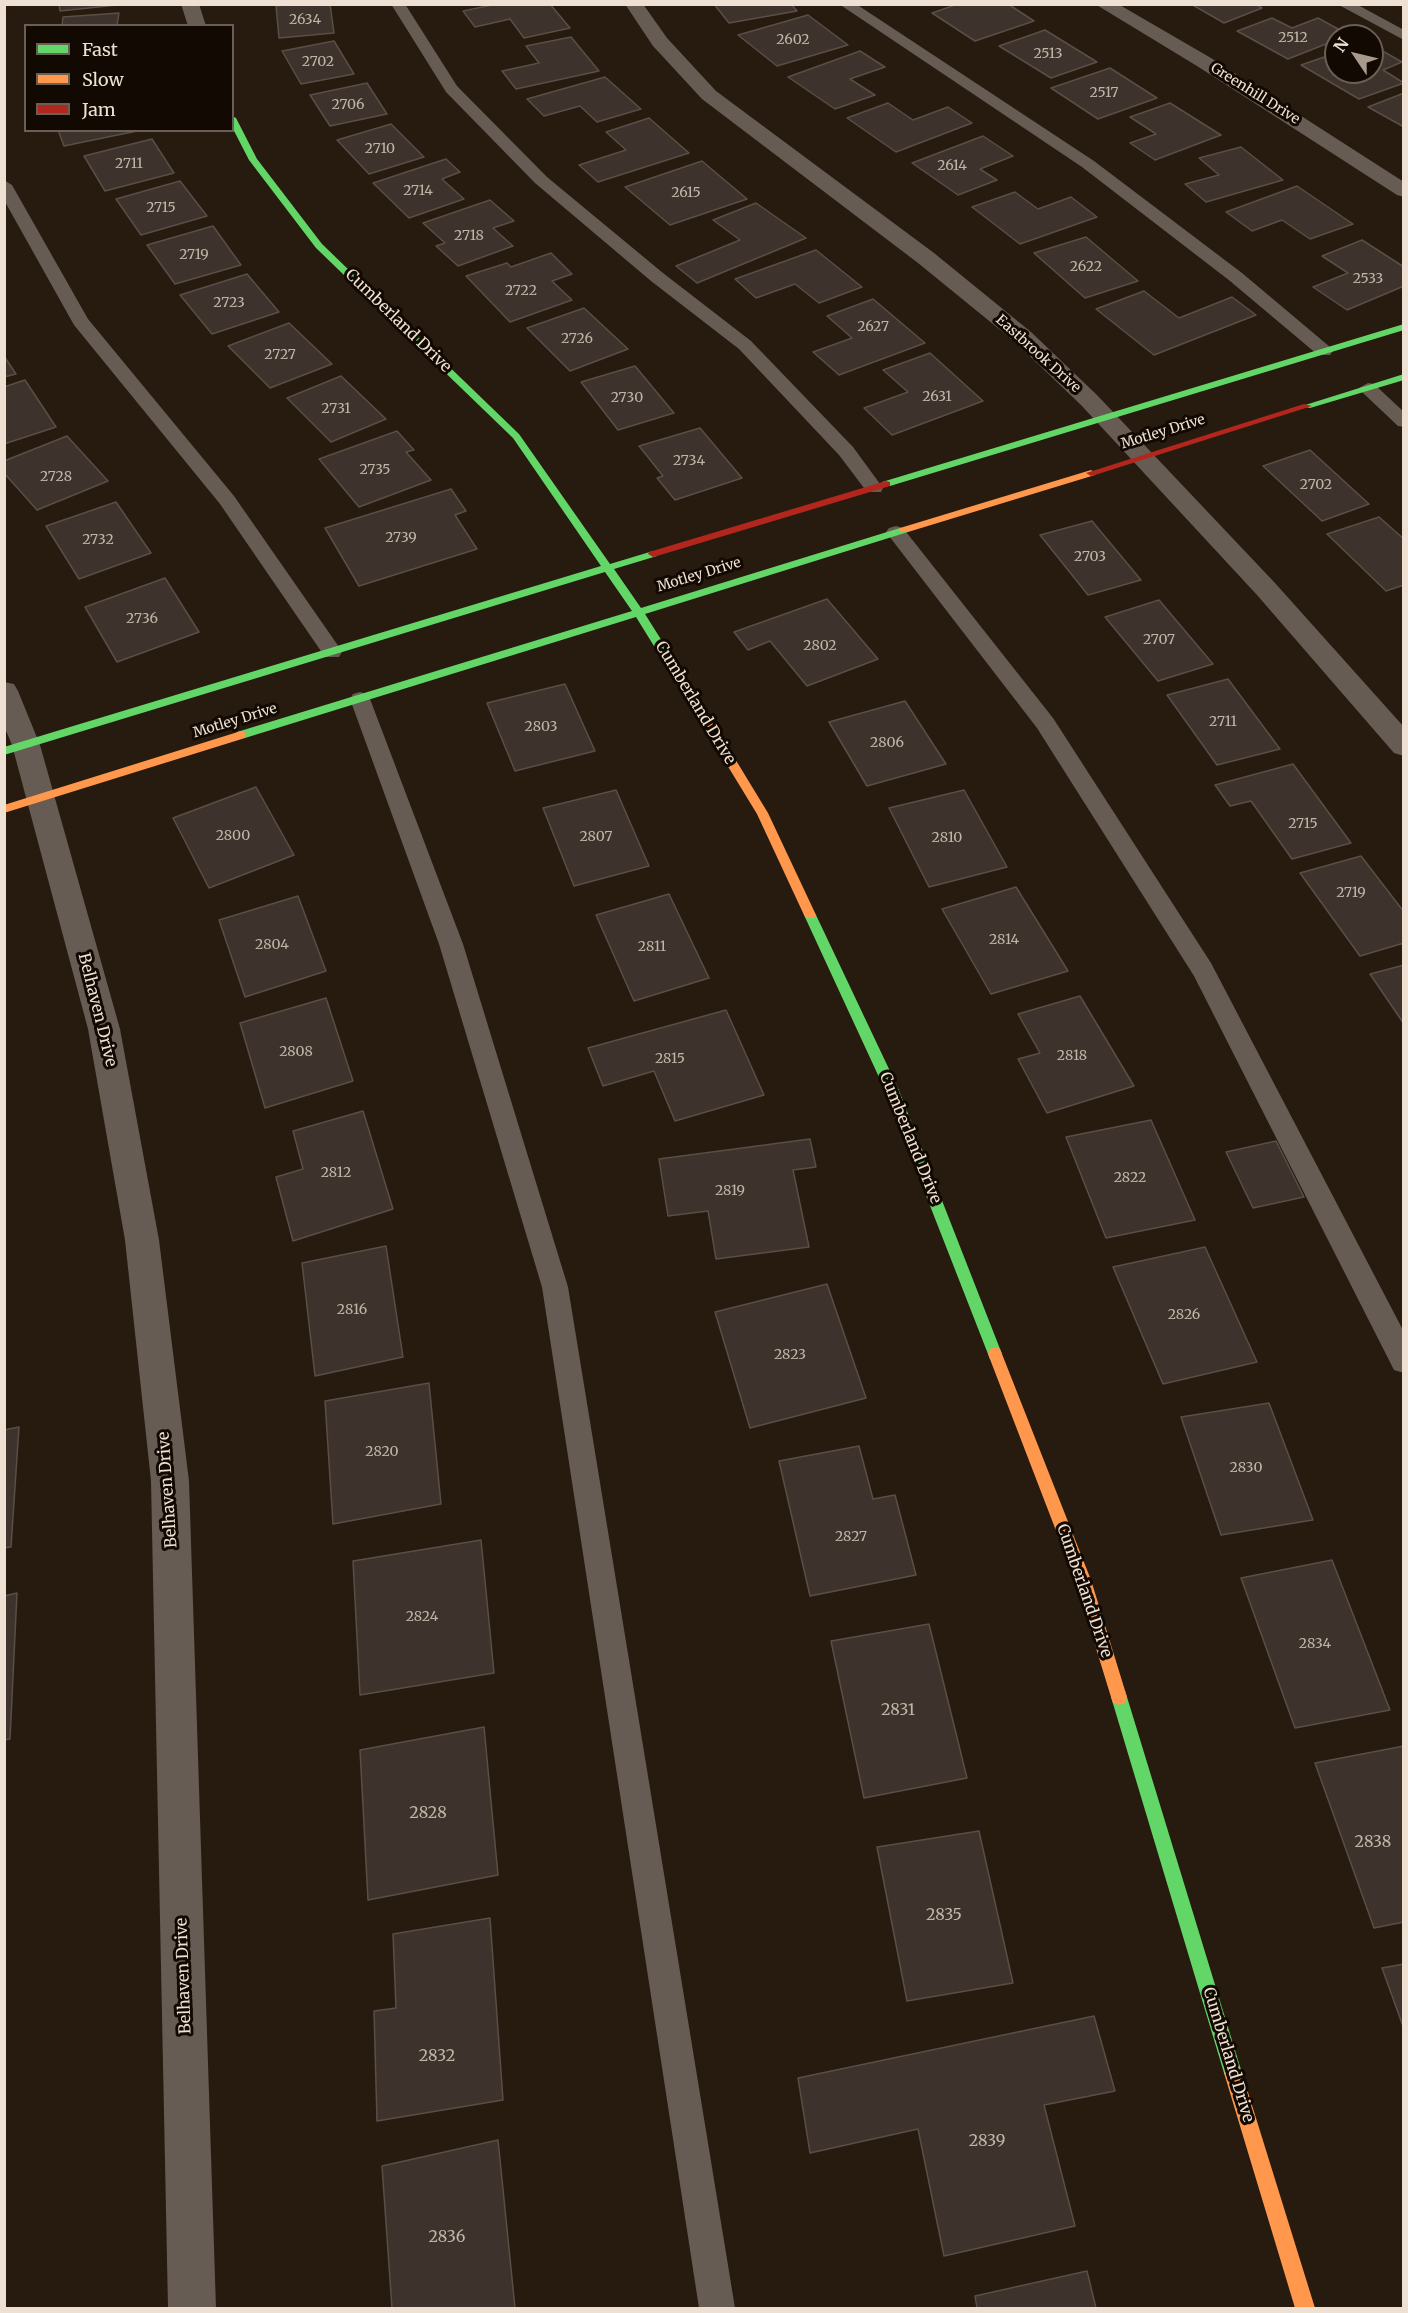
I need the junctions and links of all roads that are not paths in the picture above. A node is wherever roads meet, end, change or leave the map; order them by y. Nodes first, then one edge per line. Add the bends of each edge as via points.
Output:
1 (190, 4) edge
2 (398, 4) edge
3 (634, 4) edge
4 (846, 4) edge
5 (1104, 4) edge
6 (1344, 4) edge
7 (196, 24) edge
8 (1404, 36) edge
9 (234, 122) edge
10 (4, 185) edge
11 (1404, 191) edge
12 (1404, 327) edge
13 (1323, 351) junction
14 (1404, 376) edge
15 (1368, 388) junction
16 (1105, 418) junction
17 (1404, 422) edge
18 (1140, 456) junction
19 (874, 488) junction
20 (896, 532) junction
21 (609, 568) junction
22 (638, 611) junction
23 (332, 652) junction
24 (4, 691) edge
25 (360, 699) junction
26 (1404, 746) edge
27 (15, 748) edge
28 (40, 798) junction
29 (4, 809) edge
30 (1404, 1361) edge
31 (192, 2308) edge
32 (717, 2308) edge
33 (1305, 2308) edge

1 - 7 street
2 - 19 lane via 451,89 541,180 745,345 846,451
3 - 16 street, Eastbrook Drive via 660,42 709,95 926,258 1023,337
4 - 13 lane via 1088,164 1236,277
5 - 11 street, Greenhill Drive via 1204,62
6 - 8 lane
9 - 21 main road, Cumberland Drive via 253,160 319,246 516,436
10 - 23 lane via 80,321 227,500
12 - 13 main road, Motley Drive
13 - 16 main road, Motley Drive
14 - 15 main road, Motley Drive
15 - 17 lane
15 - 18 main road, Motley Drive
16 - 18 street, Eastbrook Drive
16 - 19 main road, Motley Drive
18 - 20 main road, Motley Drive
18 - 26 street, Eastbrook Drive via 1266,589
19 - 21 main road, Motley Drive
20 - 22 main road, Motley Drive
20 - 30 lane via 1045,723 1203,970
21 - 22 main road, Cumberland Drive
21 - 23 main road, Motley Drive
22 - 25 main road, Motley Drive
22 - 33 main road, Cumberland Drive via 762,813 895,1099 1083,1580
23 - 27 main road, Motley Drive
24 - 27 street, Belhaven Drive
25 - 28 main road, Motley Drive
25 - 32 lane via 451,944 555,1287
27 - 28 street, Belhaven Drive
28 - 29 main road, Motley Drive
28 - 31 street, Belhaven Drive via 104,1029 142,1240 170,1481

